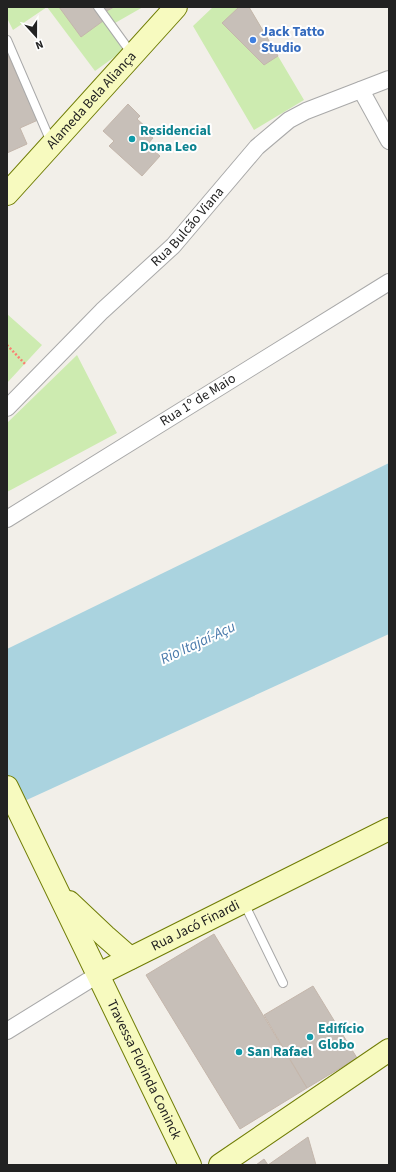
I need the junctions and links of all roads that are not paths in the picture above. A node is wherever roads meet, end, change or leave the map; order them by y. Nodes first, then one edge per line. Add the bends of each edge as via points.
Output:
1 (98, 7) edge
2 (176, 7) edge
3 (7, 40) edge
4 (132, 55) junction
5 (389, 79) edge
6 (361, 90) junction
7 (389, 141) edge
8 (52, 143) junction
9 (8, 187) edge
10 (389, 282) edge
11 (7, 408) edge
12 (7, 519) edge
13 (7, 787) edge
14 (389, 829) edge
15 (58, 891) junction
16 (243, 902) junction
17 (130, 958) junction
18 (99, 974) junction
19 (283, 983) dead end
20 (7, 1031) edge
21 (389, 1050) edge
22 (226, 1163) edge
23 (190, 1165) edge

1 - 4 lane
2 - 4 street, Alameda Bela Aliança
3 - 8 lane
4 - 8 street, Alameda Bela Aliança
5 - 6 street, Rua Bulcão Viana
6 - 7 street
6 - 11 street, Rua Bulcão Viana via 295,117 257,147 173,246 102,311
8 - 9 street, Alameda Bela Aliança
10 - 12 street, Rua 1º de Maio
13 - 15 street, Travessa Florinda Coninck
14 - 16 street, Rua Jacó Finardi
15 - 17 street
15 - 18 street, Travessa Florinda Coninck
16 - 17 street, Rua Jacó Finardi
16 - 19 lane
17 - 18 street, Rua Jacó Finardi
18 - 20 street, Rua Jacó Finardi
18 - 23 street, Travessa Florinda Coninck
21 - 22 street

